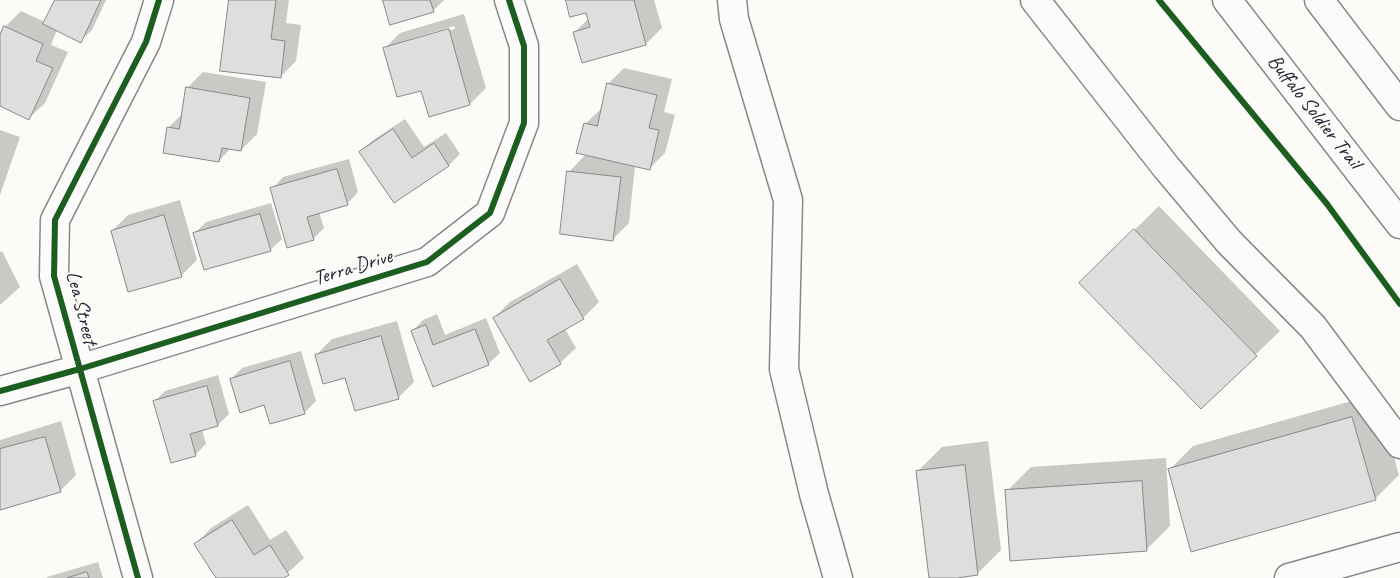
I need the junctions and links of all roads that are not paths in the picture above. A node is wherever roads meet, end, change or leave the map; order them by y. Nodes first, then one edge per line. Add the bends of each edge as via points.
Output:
1 (159, 0) edge
2 (509, 0) edge
3 (732, 0) edge
4 (1034, 0) edge
5 (1227, 0) edge
6 (1318, 0) edge
7 (1400, 106) edge
8 (1400, 224) edge
9 (80, 369) junction
10 (0, 391) edge
11 (1400, 444) edge
12 (1400, 547) edge
13 (138, 578) edge
14 (838, 578) edge
15 (1288, 578) edge

1 - 9 street, Lea Street via 146,42 55,220 54,276
2 - 9 street, Terra Drive via 524,46 524,123 490,213 427,262
3 - 14 street via 734,19 788,200 784,369
4 - 11 street via 1229,242 1313,327
5 - 8 street, Buffalo Soldier Trail
6 - 7 street
9 - 10 street, Terra Drive
9 - 13 street, Lea Street
12 - 15 street

